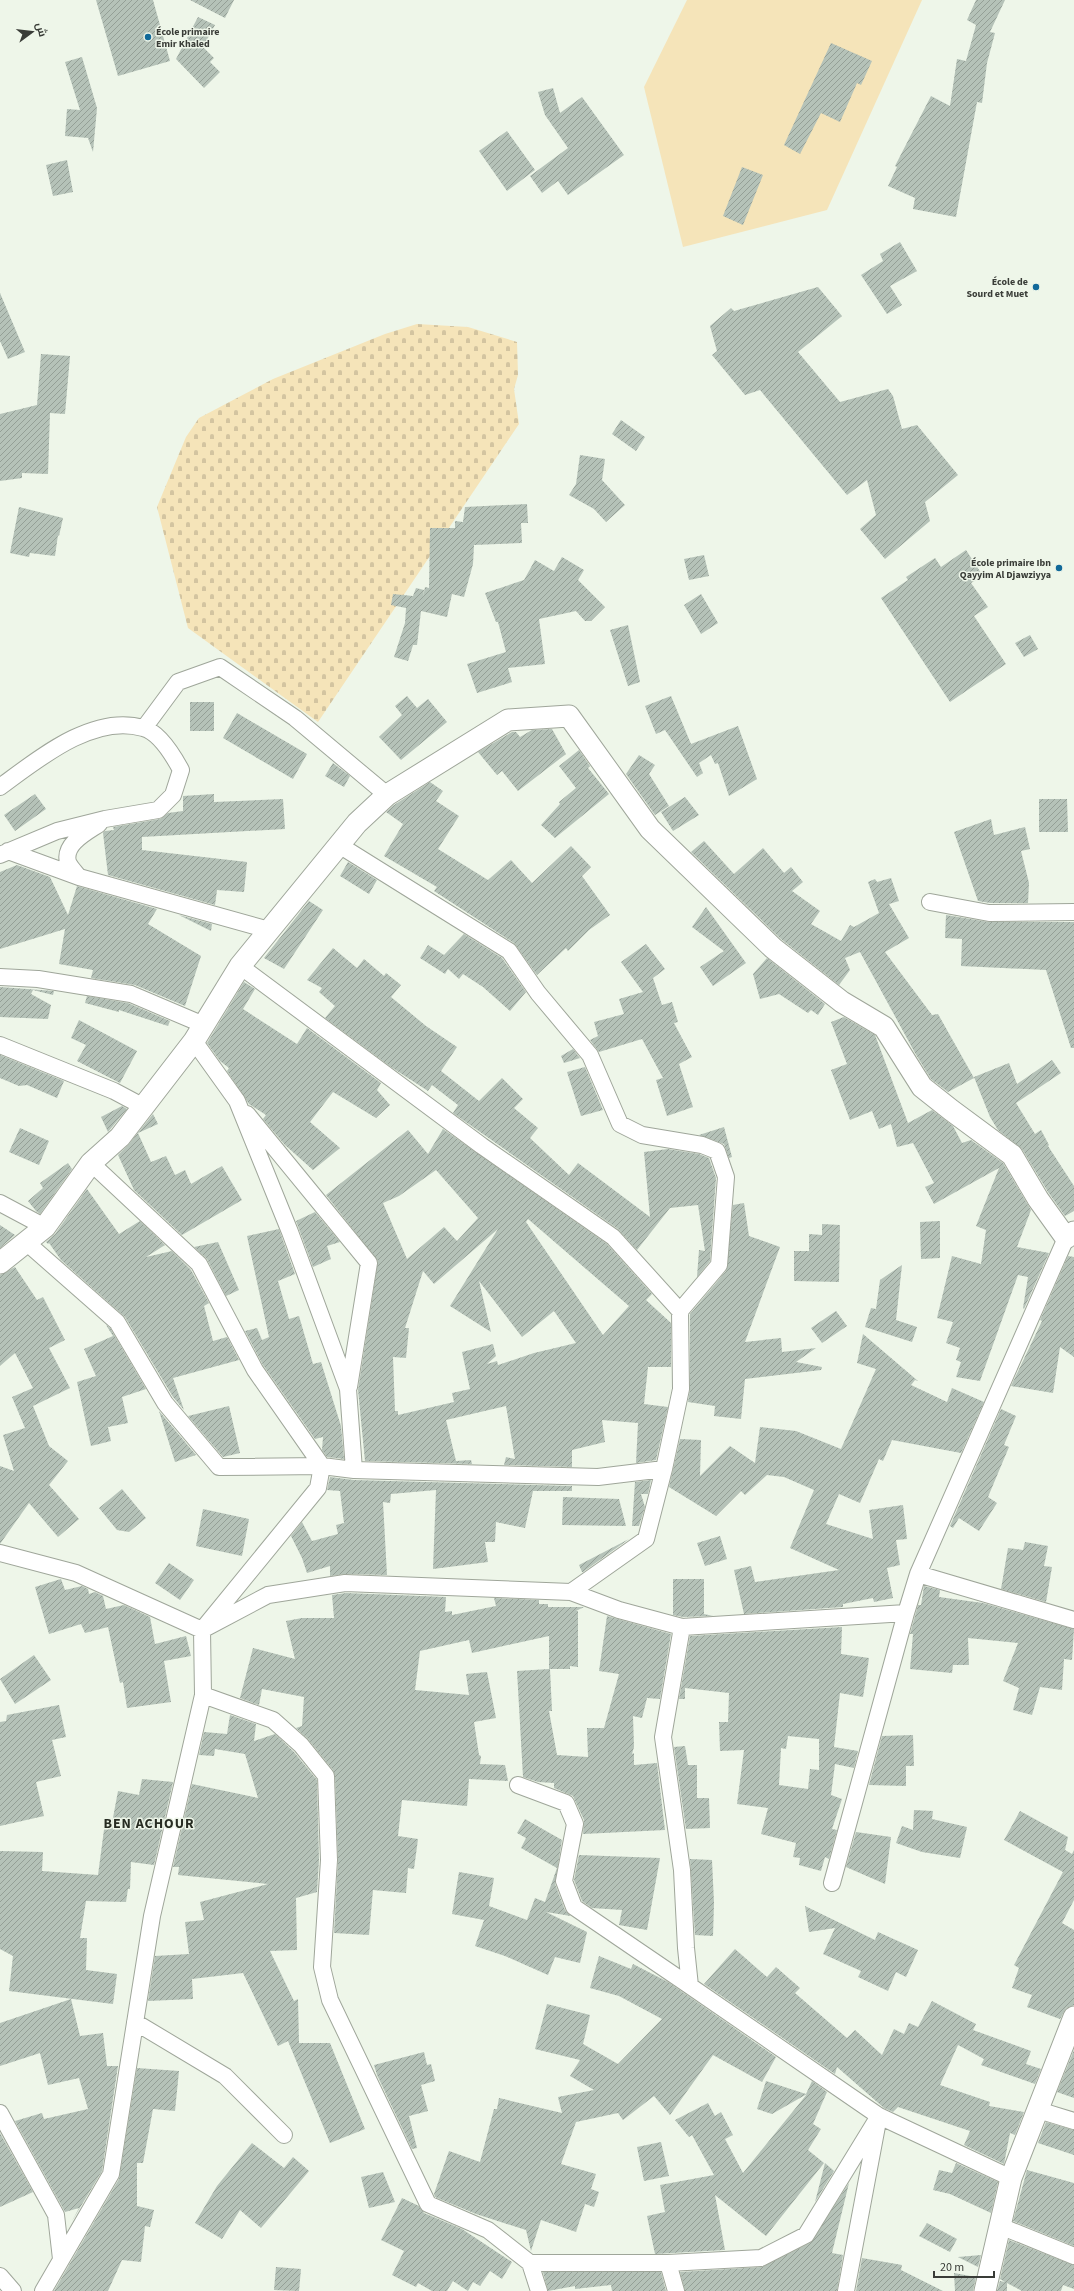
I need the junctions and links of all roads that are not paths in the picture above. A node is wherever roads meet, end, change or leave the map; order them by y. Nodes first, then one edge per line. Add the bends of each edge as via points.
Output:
1 (144, 728) junction
2 (0, 787) edge
3 (387, 795) junction
4 (105, 819) junction
5 (339, 845) junction
6 (4, 853) edge
7 (79, 877) junction
8 (930, 902) dead end
9 (1074, 912) edge
10 (269, 930) junction
11 (240, 966) junction
12 (0, 977) edge
13 (199, 1033) junction
14 (0, 1045) edge
15 (237, 1101) junction
16 (144, 1107) junction
17 (92, 1163) junction
18 (0, 1203) edge
19 (45, 1227) junction
20 (1070, 1235) edge
21 (26, 1242) junction
22 (0, 1263) edge
23 (680, 1311) junction
24 (348, 1389) junction
25 (322, 1466) junction
26 (664, 1469) junction
27 (354, 1470) junction
28 (0, 1553) edge
29 (918, 1574) junction
30 (571, 1592) junction
31 (906, 1613) junction
32 (1074, 1620) edge
33 (682, 1628) junction
34 (202, 1630) junction
35 (203, 1695) junction
36 (518, 1786) dead end
37 (832, 1883) dead end
38 (690, 1986) junction
39 (1074, 2017) edge
40 (135, 2022) junction
41 (1038, 2110) junction
42 (0, 2113) edge
43 (879, 2116) junction
44 (1074, 2121) edge
45 (284, 2135) dead end
46 (1011, 2178) junction
47 (1000, 2226) junction
48 (1074, 2256) edge
49 (61, 2259) junction
50 (530, 2263) junction
51 (668, 2263) junction
52 (0, 2276) edge
53 (13, 2291) edge
54 (43, 2291) edge
55 (539, 2291) edge
56 (676, 2291) edge
57 (846, 2291) edge
58 (985, 2291) edge

1 - 2 street via 117,726 94,730 53,748
1 - 3 street via 178,682 220,667 295,718
1 - 4 street via 169,748 182,770 173,795 158,810
3 - 5 street via 357,823
3 - 20 street via 508,720 569,716 650,829 773,948 842,1002 884,1027 922,1087 1012,1155 1038,1199
4 - 6 street via 57,831
4 - 7 street via 74,842 67,854 68,863
5 - 10 street
5 - 23 street via 509,951 538,993 590,1055 620,1124 642,1134 702,1145 717,1151 726,1177 718,1265
6 - 7 street
7 - 10 street
8 - 9 street via 990,913
10 - 11 street
11 - 13 street
11 - 23 street via 482,1146 613,1236
12 - 13 street via 38,979 130,994
13 - 15 street
13 - 16 street
14 - 16 street
15 - 24 street via 290,1232
15 - 24 street via 369,1263
16 - 17 street via 120,1137
17 - 19 street
17 - 25 street via 198,1264 255,1370
18 - 19 street
19 - 21 street
20 - 29 street
21 - 22 street
21 - 25 street via 117,1322 165,1403 219,1467
23 - 26 street via 681,1389
24 - 27 street
25 - 27 street
25 - 34 street via 318,1488
26 - 27 street via 598,1476
26 - 30 street via 646,1539
28 - 34 street via 76,1573
29 - 31 street
29 - 32 street
30 - 33 street via 619,1610
30 - 34 street via 345,1583 268,1595
31 - 33 street
31 - 37 street
33 - 38 street via 663,1737 682,1870
34 - 35 street
35 - 40 street via 152,1916
35 - 50 street via 273,1720 300,1745 326,1776 329,1860 322,1967 330,2000 428,2204 488,2230
36 - 38 street via 566,1802 575,1824 564,1881 574,1907
38 - 43 street
39 - 41 street
40 - 45 street via 225,2076
40 - 49 street via 111,2174
41 - 44 street
41 - 46 street
42 - 49 street via 56,2215
43 - 46 street
43 - 51 street via 806,2235 761,2258
43 - 57 street
46 - 47 street
47 - 48 street
47 - 58 street
49 - 54 street
50 - 51 street
50 - 55 street
51 - 56 street
52 - 53 street

